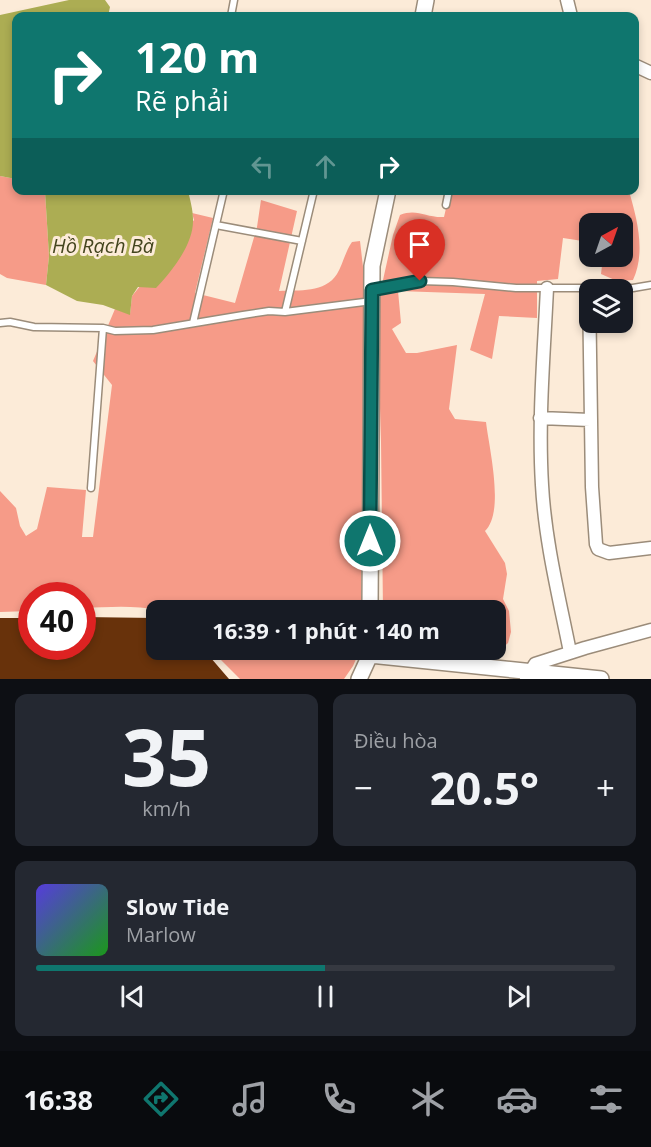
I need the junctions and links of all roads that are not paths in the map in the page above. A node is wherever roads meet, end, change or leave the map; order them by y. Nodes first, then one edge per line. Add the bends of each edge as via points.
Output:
1 (223, 195) edge
2 (313, 195) edge
3 (387, 195) edge
4 (448, 195) edge
5 (446, 205) dead end
6 (216, 225) junction
7 (302, 241) junction
8 (651, 285) edge
9 (547, 288) junction
10 (579, 288) edge
11 (633, 288) edge
12 (372, 295) junction
13 (285, 312) junction
14 (0, 323) edge
15 (193, 323) junction
16 (103, 328) junction
17 (589, 333) edge
18 (540, 418) junction
19 (590, 420) junction
20 (91, 488) dead end
21 (651, 548) edge
22 (370, 600) edge
23 (651, 630) edge
24 (570, 652) junction
25 (366, 660) edge
26 (425, 660) edge
27 (528, 675) edge
28 (358, 679) edge
29 (601, 679) edge

1 - 6 lane
2 - 7 lane
3 - 12 street via 372,266
4 - 5 lane
6 - 7 lane
6 - 15 lane
7 - 13 lane
8 - 11 lane
9 - 10 lane
9 - 12 lane via 420,281
9 - 18 street
12 - 13 lane
12 - 22 street
13 - 15 lane via 268,311
14 - 16 lane
15 - 16 lane via 153,330
16 - 20 lane
17 - 19 street
18 - 19 street
18 - 24 street via 545,519
19 - 21 street via 598,549 609,553
23 - 24 street
24 - 27 street via 535,664
25 - 28 street
26 - 27 street
27 - 29 street

